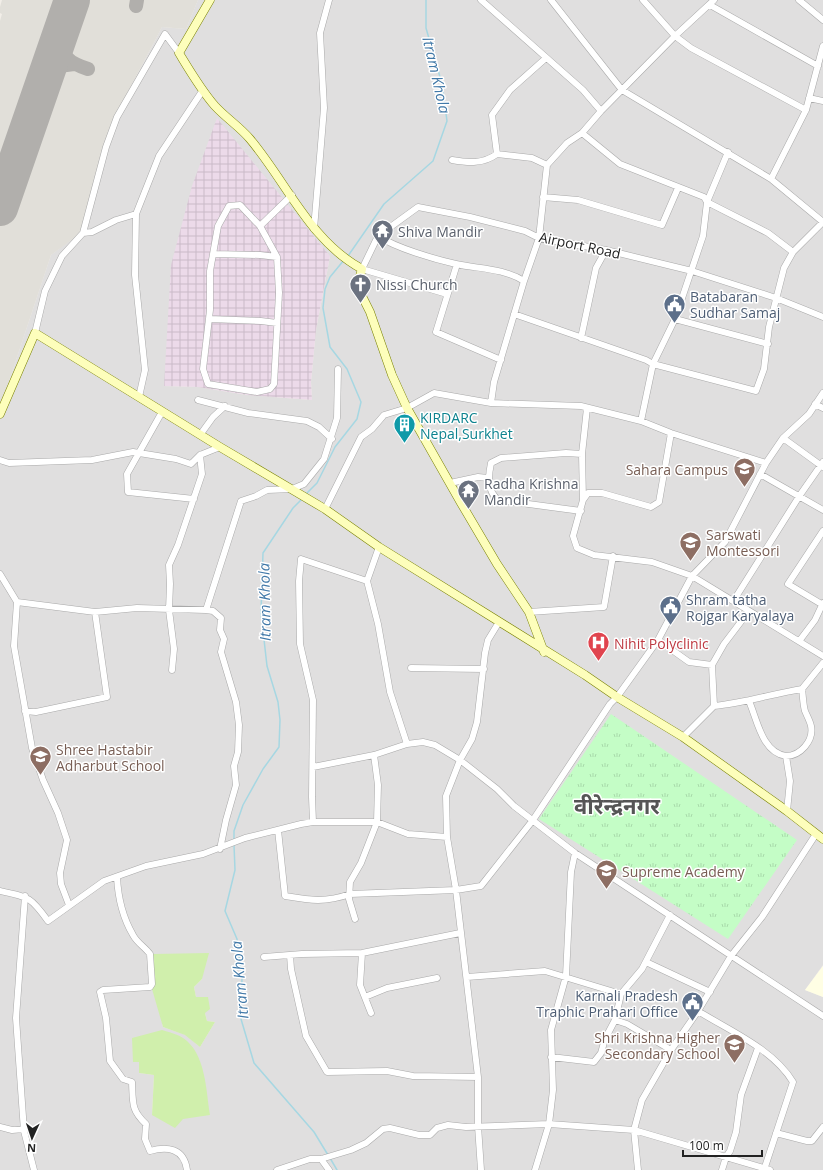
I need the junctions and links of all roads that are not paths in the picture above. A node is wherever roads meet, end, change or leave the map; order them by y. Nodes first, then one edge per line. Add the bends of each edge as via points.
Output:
1 (210, 0) edge
2 (329, 0) edge
3 (481, 0) edge
4 (644, 0) edge
5 (799, 0) edge
6 (553, 1) edge
7 (712, 2) edge
8 (823, 20) edge
9 (674, 36) junction
10 (823, 46) edge
11 (179, 53) junction
12 (546, 58) junction
13 (818, 66) junction
14 (203, 90) junction
15 (622, 90) junction
16 (809, 98) junction
17 (823, 100) edge
18 (806, 110) junction
19 (601, 111) junction
20 (582, 133) junction
21 (728, 152) junction
22 (497, 154) junction
23 (452, 160) dead end
24 (547, 165) junction
25 (771, 179) junction
26 (678, 188) junction
27 (292, 195) junction
28 (543, 197) junction
29 (707, 202) junction
30 (136, 214) junction
31 (823, 222) edge
32 (260, 226) junction
33 (314, 229) junction
34 (83, 233) junction
35 (378, 236) junction
36 (540, 238) junction
37 (606, 250) junction
38 (793, 252) junction
39 (215, 254) junction
40 (277, 257) junction
41 (456, 264) junction
42 (362, 269) junction
43 (692, 271) junction
44 (524, 281) junction
45 (447, 294) junction
46 (776, 298) junction
47 (514, 314) junction
48 (823, 317) edge
49 (209, 319) junction
50 (675, 319) junction
51 (277, 323) junction
52 (35, 333) junction
53 (581, 338) junction
54 (768, 344) junction
55 (501, 360) junction
56 (653, 364) junction
57 (338, 369) dead end
58 (823, 393) edge
59 (139, 397) junction
60 (198, 400) dead end
61 (491, 403) junction
62 (815, 404) junction
63 (225, 406) junction
64 (407, 408) junction
65 (587, 408) junction
66 (823, 408) edge
67 (162, 412) junction
68 (0, 414) edge
69 (641, 421) junction
70 (671, 433) junction
71 (200, 435) junction
72 (783, 438) junction
73 (332, 439) junction
74 (220, 447) junction
75 (139, 453) junction
76 (582, 454) junction
77 (200, 455) junction
78 (0, 460) edge
79 (766, 463) junction
80 (822, 465) edge
81 (760, 474) junction
82 (488, 478) junction
83 (450, 483) junction
84 (294, 490) junction
85 (800, 495) junction
86 (194, 499) junction
87 (583, 500) junction
88 (325, 509) junction
89 (823, 510) edge
90 (581, 511) junction
91 (823, 531) edge
92 (379, 547) junction
93 (613, 556) junction
94 (0, 574) edge
95 (692, 576) junction
96 (367, 581) junction
97 (734, 600) junction
98 (17, 602) junction
99 (823, 604) edge
100 (169, 610) junction
101 (206, 610) junction
102 (749, 611) junction
103 (95, 612) junction
104 (529, 612) junction
105 (499, 622) junction
106 (658, 640) junction
107 (800, 640) junction
108 (544, 652) junction
109 (823, 656) edge
110 (823, 663) edge
111 (712, 665) junction
112 (411, 668) dead end
113 (484, 669) junction
114 (172, 670) dead end
115 (802, 689) junction
116 (617, 698) junction
117 (749, 701) junction
118 (714, 706) junction
119 (25, 711) junction
120 (683, 737) junction
121 (407, 744) junction
122 (374, 755) junction
123 (786, 756) junction
124 (460, 760) junction
125 (313, 767) junction
126 (787, 811) junction
127 (533, 820) junction
128 (313, 822) junction
129 (377, 822) junction
130 (278, 830) junction
131 (819, 836) edge
132 (447, 837) junction
133 (220, 849) junction
134 (575, 853) junction
135 (116, 877) junction
136 (456, 890) junction
137 (0, 891) edge
138 (350, 894) junction
139 (25, 896) junction
140 (69, 905) junction
141 (670, 915) junction
142 (355, 920) dead end
143 (460, 933) junction
144 (362, 953) junction
145 (290, 955) junction
146 (731, 956) junction
147 (264, 957) dead end
148 (646, 962) junction
149 (566, 976) junction
150 (467, 977) junction
151 (437, 978) dead end
152 (710, 992) junction
153 (621, 994) junction
154 (365, 997) junction
155 (698, 1012) junction
156 (371, 1013) dead end
157 (823, 1016) edge
158 (615, 1020) junction
159 (758, 1048) junction
160 (671, 1050) junction
161 (551, 1057) junction
162 (478, 1076) junction
163 (549, 1124) junction
164 (478, 1126) junction
165 (0, 1127) edge
166 (823, 1128) edge
167 (24, 1129) junction
168 (634, 1130) junction
169 (776, 1133) junction
170 (726, 1157) junction
171 (321, 1159) junction
172 (290, 1168) edge
173 (766, 1169) edge
174 (34, 1170) edge
175 (187, 1170) edge
176 (277, 1170) edge
177 (329, 1170) edge
178 (481, 1170) edge
179 (534, 1170) edge
180 (638, 1170) edge
181 (722, 1170) edge

1 - 11 street
2 - 33 street via 320,33 324,108
3 - 12 street
4 - 9 street
5 - 8 street
6 - 15 street
7 - 9 street
7 - 13 street
9 - 15 street
9 - 18 street via 691,48
10 - 13 street
11 - 14 street
11 - 34 street via 165,34 117,117 106,147
12 - 19 street via 583,90
12 - 22 street via 510,90 492,115
13 - 16 street
14 - 27 street via 249,138
14 - 30 street via 159,156
15 - 19 street
15 - 21 street
16 - 17 street
16 - 18 street
18 - 25 street
19 - 20 street
20 - 24 street via 566,143
20 - 26 street via 620,164
21 - 25 street
21 - 29 street
22 - 23 street via 487,161 469,163
22 - 24 street via 532,158
24 - 28 street
25 - 31 street
26 - 28 street via 662,225 578,200
26 - 29 street via 704,197
27 - 32 street
27 - 33 street
28 - 36 street
29 - 38 street via 768,233
29 - 43 street via 703,236
30 - 34 street via 116,220 92,232
30 - 59 street via 135,275 145,370
31 - 38 street
32 - 39 street via 240,205 229,206 218,226
32 - 40 street
33 - 42 street via 335,252
34 - 52 street via 62,256 45,291
35 - 36 street, Airport Road via 418,207 518,229
35 - 41 street via 388,243
35 - 42 street, Airport Road
36 - 37 street, Airport Road
36 - 44 street
37 - 43 street, Airport Road
37 - 53 street via 596,268
38 - 46 street via 784,268
39 - 40 street
39 - 49 street via 210,271
40 - 51 street via 280,293
41 - 44 street via 512,274
41 - 45 street
42 - 45 street
42 - 64 street via 357,286 370,312 392,375
43 - 46 street, Airport Road
43 - 50 street
44 - 47 street
45 - 55 street via 436,332
46 - 48 street, Airport Road
46 - 54 street
47 - 53 street
47 - 55 street
49 - 51 street via 261,320
49 - 51 street via 203,369 208,384 257,392 270,389 274,384
50 - 54 street
50 - 56 street
52 - 59 street
52 - 68 street
53 - 56 street
54 - 56 street via 764,369 756,391
55 - 61 street
56 - 69 street
57 - 73 street via 337,418
58 - 62 street
59 - 67 street
60 - 63 street
61 - 64 street via 434,393
61 - 65 street
62 - 66 street
62 - 72 street via 809,414
63 - 71 street
63 - 73 street via 255,414 307,421 319,427
64 - 83 street
64 - 88 street via 384,415 361,437
65 - 69 street
65 - 76 street
67 - 71 street
67 - 75 street
69 - 70 street
70 - 79 street
70 - 87 street via 659,502 651,507 592,492
71 - 74 street
72 - 79 street
72 - 80 street
73 - 84 street via 324,459 304,484
74 - 77 street
74 - 84 street
75 - 77 street via 191,464
75 - 78 street via 92,460 9,463
75 - 86 street via 128,474 128,492
76 - 82 street via 501,458 491,463
76 - 87 street
77 - 86 street via 202,474
79 - 81 street
80 - 85 street
81 - 85 street
81 - 95 street via 725,542
82 - 83 street via 478,477
82 - 90 street via 492,495 498,500
83 - 104 street via 497,564
84 - 88 street
84 - 101 street via 266,490 241,501
85 - 89 street
85 - 97 street
86 - 100 street via 169,565
87 - 90 street
88 - 92 street
90 - 93 street via 573,536 577,548 594,554
91 - 99 street via 788,584
92 - 96 street
92 - 105 street
93 - 95 street via 652,562
93 - 104 street via 604,607
94 - 98 street
95 - 97 street
95 - 106 street
96 - 121 street via 378,624 390,692
96 - 125 street via 301,559 300,644 313,700
97 - 102 street
98 - 103 street
98 - 119 street via 14,646
99 - 107 street
100 - 101 street
100 - 103 street via 137,608
100 - 114 street via 174,649
101 - 133 street via 213,611 221,618 220,630 224,639 221,652 236,702 239,725 238,752 234,766 236,785
102 - 107 street
102 - 111 street
103 - 119 street via 107,697 36,712
104 - 108 street
105 - 108 street
105 - 113 street via 488,640 484,654
106 - 111 street via 689,662
106 - 116 street
107 - 109 street
108 - 116 street
110 - 115 street
111 - 118 street
112 - 113 street
113 - 124 street via 477,722 472,739
115 - 117 street
115 - 123 street via 811,727 810,738 804,748 794,756
116 - 120 street
116 - 127 street via 610,704
117 - 118 street
117 - 123 street via 768,746
118 - 120 street
119 - 140 street via 32,748 67,840 60,873 61,884
120 - 126 street
121 - 122 street
121 - 124 street via 423,742 435,745
122 - 125 street
122 - 129 street via 378,785
123 - 126 street via 790,781
124 - 127 street
124 - 132 street via 446,796
125 - 128 street
126 - 131 street
127 - 134 street
127 - 136 street via 481,886
128 - 129 street
128 - 130 street
129 - 132 street via 408,834
129 - 138 street via 361,863 350,882
130 - 133 street via 245,838
130 - 138 street via 284,896 313,901 333,900
131 - 146 street
132 - 136 street
133 - 135 street via 146,866
134 - 141 street
134 - 149 street via 571,872
135 - 140 street via 104,881
135 - 175 street via 118,895 133,937 150,954 152,984 150,987 100,992 106,1018 110,1061 123,1079 132,1082 132,1103 136,1115 146,1124 145,1139 150,1152 164,1147 179,1152
136 - 138 street
136 - 143 street
137 - 139 street
138 - 142 street
139 - 140 street via 35,902 48,922
139 - 167 street via 16,1018
141 - 146 street
141 - 148 street
143 - 144 street
143 - 150 street
144 - 145 street
144 - 154 street via 360,985
145 - 147 street
145 - 162 street via 306,1036 327,1072 387,1071 413,1076
146 - 152 street
146 - 157 street
148 - 152 street
148 - 153 street via 633,982
149 - 150 street via 545,971
149 - 153 street
149 - 161 street via 551,1030
150 - 162 street
151 - 154 street via 387,988
152 - 155 street
153 - 158 street
154 - 156 street
155 - 159 street
155 - 160 street
158 - 160 street via 627,1024
158 - 161 street via 601,1053 594,1062
159 - 169 street via 785,1070 793,1082
159 - 170 street via 741,1095 736,1132
160 - 168 street via 642,1100
161 - 163 street via 553,1090
162 - 164 street
163 - 164 street
163 - 168 street
163 - 179 street
164 - 171 street via 448,1125 437,1128 430,1135 383,1129 366,1143
164 - 178 street
165 - 167 street
166 - 169 street via 812,1141
167 - 174 street
168 - 170 street
168 - 180 street
169 - 173 street
170 - 173 street
170 - 181 street
171 - 172 street via 310,1159
171 - 177 street
172 - 176 street

